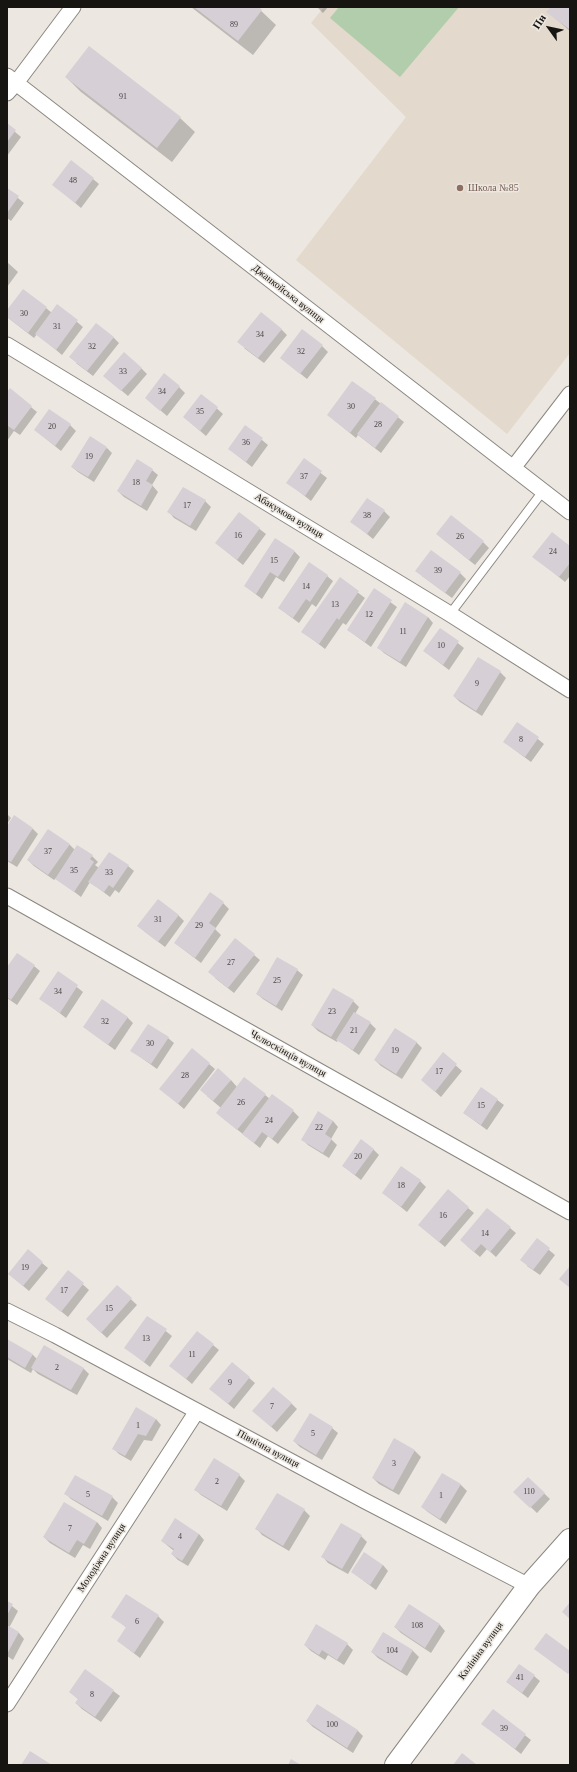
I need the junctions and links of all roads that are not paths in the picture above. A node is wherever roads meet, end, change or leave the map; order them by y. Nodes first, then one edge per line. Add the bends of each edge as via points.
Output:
1 (73, 7) edge
2 (10, 84) edge
3 (7, 345) edge
4 (570, 394) edge
5 (512, 468) junction
6 (543, 491) junction
7 (568, 506) edge
8 (450, 614) junction
9 (570, 690) edge
10 (7, 896) edge
11 (570, 1212) edge
12 (7, 1311) edge
13 (197, 1411) junction
14 (570, 1540) edge
15 (529, 1586) junction
16 (7, 1704) edge
17 (396, 1765) edge

1 - 2 street
2 - 5 street, Джанкойська вулиця
3 - 8 street, Абакумова вулиця
4 - 5 street
5 - 6 street, Джанкойська вулиця
6 - 7 street, Джанкойська вулиця
6 - 8 lane
8 - 9 street, Абакумова вулиця
10 - 11 street, Челюскінців вулиця
12 - 13 street, Північна вулиця
13 - 15 street, Північна вулиця
13 - 16 street, Молодіжна вулиця
14 - 15 street, Калініна вулиця
15 - 17 street, Калініна вулиця

